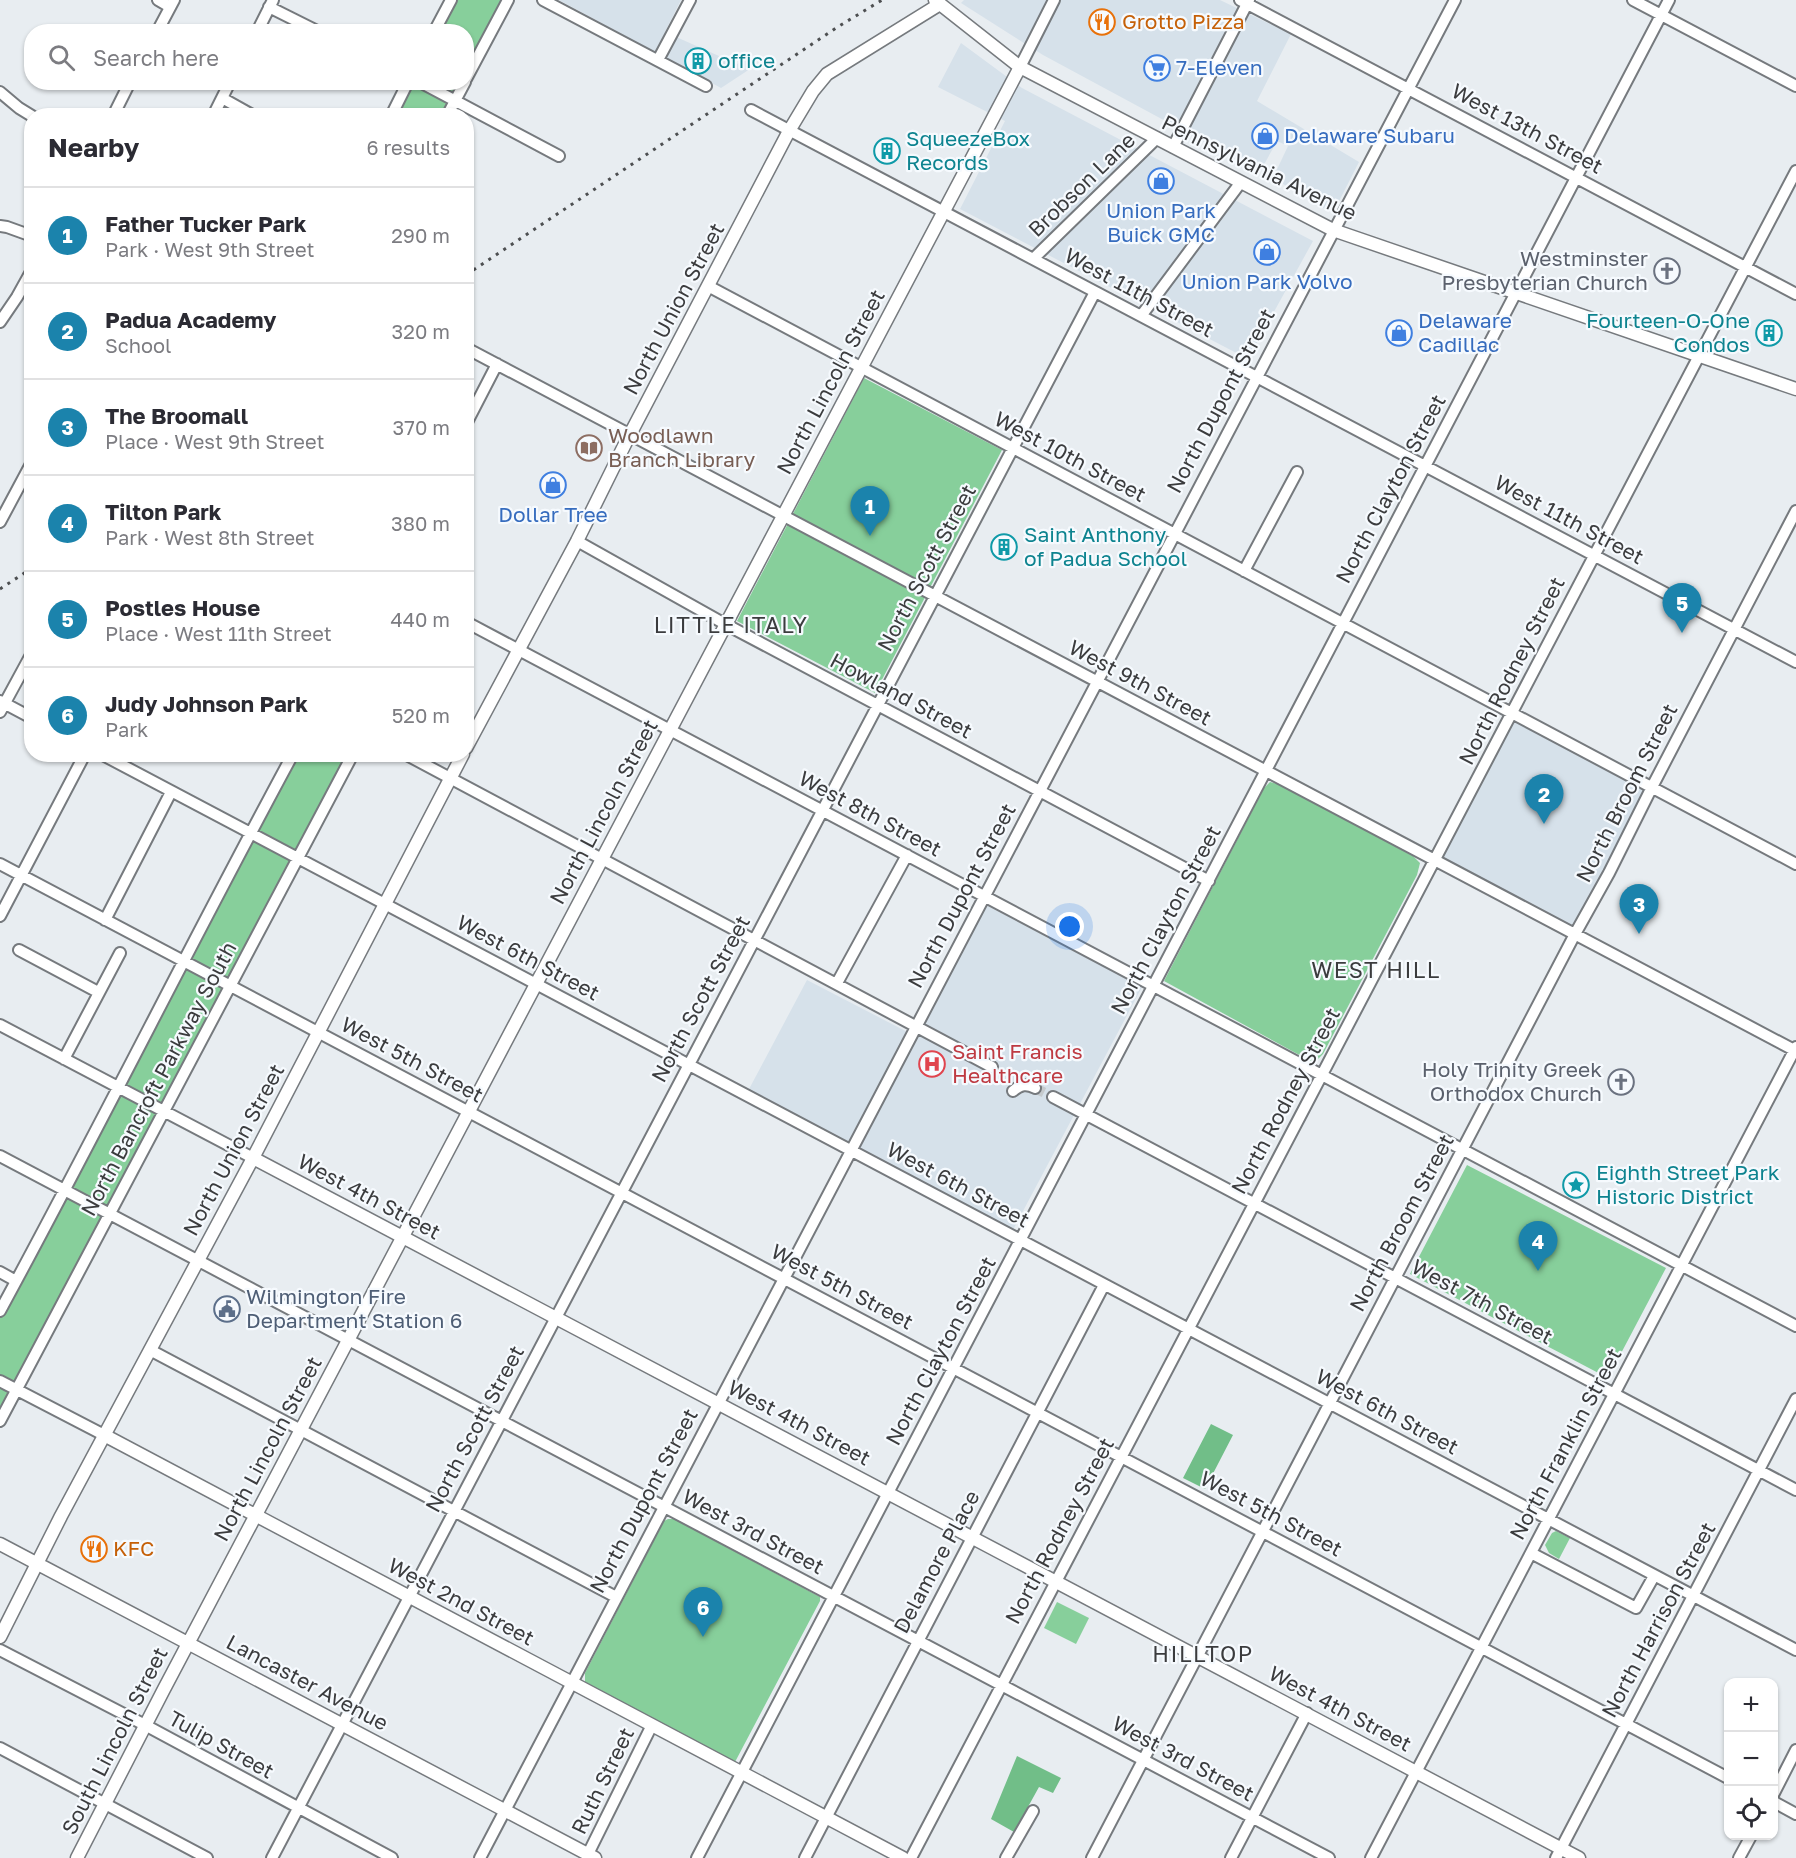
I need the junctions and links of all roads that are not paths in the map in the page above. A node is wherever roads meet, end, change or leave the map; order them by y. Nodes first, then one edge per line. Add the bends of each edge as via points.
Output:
1 (158, 0) edge
2 (451, 0) edge
3 (508, 0) edge
4 (543, 0) edge
5 (690, 0) edge
6 (1054, 0) edge
7 (1455, 0) edge
8 (1633, 0) edge
9 (1669, 0) edge
10 (1246, 1) edge
11 (938, 2) edge
12 (172, 3) edge
13 (271, 3) edge
14 (1662, 15) junction
15 (161, 24) edge
16 (261, 24) edge
17 (306, 24) edge
18 (439, 24) edge
19 (658, 60) junction
20 (474, 66) edge
21 (1020, 67) junction
22 (706, 86) dead end
23 (1796, 86) edge
24 (1408, 88) junction
25 (126, 90) edge
26 (226, 90) edge
27 (404, 90) edge
28 (435, 90) edge
29 (461, 90) edge
30 (0, 92) edge
31 (222, 98) junction
32 (455, 101) junction
33 (117, 108) edge
34 (217, 108) edge
35 (240, 108) edge
36 (395, 108) edge
37 (451, 108) edge
38 (468, 108) edge
39 (24, 110) edge
40 (752, 110) dead end
41 (474, 111) edge
42 (789, 130) junction
43 (1157, 138) junction
44 (1173, 147) junction
45 (559, 156) dead end
46 (1796, 171) edge
47 (1576, 178) junction
48 (1241, 182) junction
49 (943, 212) junction
50 (0, 226) edge
51 (1333, 230) junction
52 (24, 234) edge
53 (1034, 259) junction
54 (1746, 267) junction
55 (24, 284) edge
56 (708, 286) junction
57 (1095, 292) junction
58 (1516, 293) junction
59 (1796, 294) edge
60 (1141, 316) junction
61 (0, 322) edge
62 (474, 352) edge
63 (1699, 356) junction
64 (497, 364) junction
65 (861, 368) junction
66 (1256, 377) junction
67 (1796, 389) edge
68 (474, 409) edge
69 (630, 435) junction
70 (1012, 448) junction
71 (1425, 466) junction
72 (1297, 472) dead end
73 (24, 477) edge
74 (1796, 510) edge
75 (783, 516) junction
76 (0, 522) edge
77 (1174, 534) junction
78 (577, 542) junction
79 (1594, 555) junction
80 (1244, 571) junction
81 (935, 596) junction
82 (725, 624) junction
83 (1343, 624) junction
84 (474, 626) edge
85 (1734, 629) junction
86 (518, 650) junction
87 (1796, 662) edge
88 (24, 666) edge
89 (1096, 681) junction
90 (2, 706) edge
91 (877, 706) junction
92 (1512, 713) junction
93 (24, 715) edge
94 (670, 730) junction
95 (474, 733) edge
96 (82, 762) edge
97 (116, 762) edge
98 (289, 762) edge
99 (349, 762) edge
100 (420, 762) edge
101 (459, 762) edge
102 (1266, 771) junction
103 (451, 779) junction
104 (1652, 787) junction
105 (1039, 791) junction
106 (171, 792) junction
107 (822, 810) junction
108 (250, 833) junction
109 (907, 855) junction
110 (298, 859) junction
111 (602, 859) junction
112 (1434, 860) junction
113 (0, 864) edge
114 (1796, 864) edge
115 (21, 876) junction
116 (1209, 880) junction
117 (984, 896) junction
118 (385, 905) junction
119 (0, 916) edge
120 (105, 920) junction
121 (1575, 934) junction
122 (754, 939) junction
123 (19, 950) dead end
124 (120, 953) dead end
125 (184, 962) junction
126 (837, 983) junction
127 (536, 984) junction
128 (231, 986) junction
129 (1154, 986) junction
130 (98, 992) junction
131 (0, 1025) edge
132 (916, 1025) junction
133 (318, 1033) junction
134 (1795, 1050) edge
135 (64, 1059) junction
136 (688, 1065) junction
137 (992, 1067) dead end
138 (1322, 1075) junction
139 (118, 1087) junction
140 (1035, 1088) tunnel mouth
141 (1013, 1091) dead end
142 (1053, 1097) tunnel mouth
143 (165, 1112) junction
144 (468, 1112) junction
145 (1086, 1115) junction
146 (1462, 1149) junction
147 (850, 1151) junction
148 (0, 1156) edge
149 (253, 1158) junction
150 (66, 1191) junction
151 (621, 1193) junction
152 (1254, 1204) junction
153 (110, 1214) junction
154 (402, 1237) junction
155 (1020, 1240) junction
156 (198, 1260) junction
157 (1682, 1265) junction
158 (0, 1272) edge
159 (783, 1278) junction
160 (1395, 1278) junction
161 (16, 1281) junction
162 (1104, 1285) junction
163 (0, 1311) edge
164 (556, 1317) junction
165 (1796, 1326) edge
166 (1189, 1329) junction
167 (348, 1340) junction
168 (150, 1350) junction
169 (953, 1368) junction
170 (0, 1381) edge
171 (17, 1390) junction
172 (1614, 1394) junction
173 (1796, 1399) edge
174 (718, 1403) junction
175 (1329, 1404) junction
176 (1037, 1413) junction
177 (502, 1421) junction
178 (0, 1422) edge
179 (300, 1430) junction
180 (104, 1435) junction
181 (1121, 1457) junction
182 (1759, 1470) junction
183 (1796, 1490) edge
184 (888, 1493) junction
185 (664, 1506) junction
186 (454, 1511) junction
187 (255, 1515) junction
188 (1548, 1519) junction
189 (1262, 1532) junction
190 (972, 1537) junction
191 (0, 1544) edge
192 (1531, 1553) junction
193 (39, 1563) junction
194 (1654, 1576) junction
195 (1056, 1581) junction
196 (834, 1596) junction
197 (1693, 1596) junction
198 (409, 1597) junction
199 (616, 1597) junction
200 (0, 1636) edge
201 (918, 1641) junction
202 (188, 1642) junction
203 (1481, 1647) junction
204 (0, 1650) edge
205 (1796, 1650) edge
206 (1198, 1655) junction
207 (572, 1683) junction
208 (1002, 1685) junction
209 (1307, 1713) junction
210 (342, 1724) junction
211 (1626, 1724) junction
212 (145, 1725) junction
213 (652, 1725) junction
214 (0, 1748) edge
215 (1796, 1750) edge
216 (1143, 1760) junction
217 (1416, 1771) junction
218 (742, 1773) junction
219 (1724, 1776) edge
220 (1777, 1786) edge
221 (105, 1804) junction
222 (1778, 1805) edge
223 (298, 1809) junction
224 (505, 1810) junction
225 (1033, 1812) dead end
226 (1796, 1814) edge
227 (1252, 1817) junction
228 (826, 1818) junction
229 (1749, 1840) edge
230 (1558, 1853) edge
231 (592, 1856) edge
232 (77, 1858) edge
233 (207, 1858) edge
234 (272, 1858) edge
235 (392, 1858) edge
236 (480, 1858) edge
237 (697, 1858) edge
238 (805, 1858) edge
239 (903, 1858) edge
240 (911, 1858) edge
241 (1006, 1858) edge
242 (1092, 1858) edge
243 (1231, 1858) edge
244 (1329, 1858) edge
245 (1371, 1858) edge
246 (1578, 1858) edge
247 (1739, 1858) edge

1 - 12 street
2 - 18 street
3 - 20 street
4 - 19 street
5 - 19 street
6 - 21 street, North Lincoln Street
7 - 24 street, North Dupont Street
8 - 14 street
9 - 14 street, North Clayton Street
10 - 24 street, West 13th Street
10 - 44 street
11 - 21 main road, Pennsylvania Avenue
11 - 42 main road, North Union Street via 827,74
12 - 15 street
13 - 16 street
13 - 17 street
14 - 23 street
14 - 47 street, North Clayton Street
19 - 22 street
21 - 43 main road, Pennsylvania Avenue
21 - 49 main road, North Lincoln Street
24 - 47 street, West 13th Street
24 - 51 street, North Dupont Street
25 - 33 street
26 - 31 street
27 - 36 street
28 - 32 street
29 - 32 street
30 - 39 street
31 - 34 street
31 - 35 street
32 - 37 street
32 - 38 street
40 - 42 street, West 11th Street
41 - 45 street
42 - 49 street, West 11th Street
42 - 56 main road, North Union Street
43 - 44 main road, Pennsylvania Avenue
43 - 53 street, Brobson Lane
44 - 48 main road, Pennsylvania Avenue
46 - 54 street, North Rodney Street
47 - 54 street, West 13th Street
47 - 58 street, North Clayton Street
48 - 51 main road, Pennsylvania Avenue
48 - 60 street
49 - 53 street, West 11th Street
49 - 65 main road, North Lincoln Street
50 - 52 street
51 - 58 main road, Pennsylvania Avenue
51 - 66 street, North Dupont Street
53 - 57 street, West 11th Street
54 - 59 street, West 13th Street
54 - 63 street, North Rodney Street
55 - 61 street
56 - 65 street, West 10th Street
56 - 69 main road, North Union Street
57 - 60 street, West 11th Street
57 - 70 street, North Scott Street
58 - 63 main road, Pennsylvania Avenue
58 - 71 street, North Clayton Street
60 - 66 street, West 11th Street
62 - 64 street, West 9th Street
63 - 67 main road, Pennsylvania Avenue
63 - 79 street, North Rodney Street
64 - 68 street
64 - 69 street, West 9th Street
65 - 70 street, West 10th Street
65 - 75 main road, North Lincoln Street
66 - 71 street, West 11th Street
66 - 77 street, North Dupont Street
69 - 75 street, West 9th Street
69 - 78 main road, North Union Street
70 - 77 street, West 10th Street
70 - 81 street, North Scott Street
71 - 79 street, West 11th Street
71 - 83 street, North Clayton Street
72 - 80 street
73 - 76 street
74 - 85 street, North Broom Street
75 - 81 street, West 9th Street
75 - 82 main road, North Lincoln Street
77 - 80 street, West 10th Street
77 - 89 street, North Dupont Street
78 - 82 street, Howland Street
78 - 86 main road, North Union Street
79 - 85 street, West 11th Street
79 - 92 street, North Rodney Street
80 - 83 street, West 10th Street
81 - 89 street, West 9th Street
81 - 91 street, North Scott Street
82 - 91 street, Howland Street
82 - 94 main road, North Lincoln Street
83 - 92 street, West 10th Street
83 - 102 street, North Clayton Street
84 - 86 street, West 8th Street
85 - 87 street, West 11th Street
85 - 104 street, North Broom Street
86 - 94 street, West 8th Street
86 - 95 main road, North Union Street
88 - 90 street
89 - 102 street, West 9th Street
89 - 105 street, North Dupont Street
90 - 93 street
91 - 105 street, Howland Street
91 - 107 street, North Scott Street
92 - 104 street, West 10th Street
92 - 112 street, North Rodney Street
94 - 107 street, West 8th Street
94 - 111 main road, North Lincoln Street
96 - 115 street
97 - 106 street, West 6th Street
98 - 108 street, North Bancroft Parkway South
99 - 110 street, North Bancroft Parkway South
100 - 103 street
101 - 103 main road, North Union Street
102 - 112 street, West 9th Street
102 - 116 street, North Clayton Street
103 - 111 street
103 - 118 main road, North Union Street
104 - 114 street, West 10th Street
104 - 121 street, North Broom Street
105 - 116 street, Howland Street
105 - 117 street, North Dupont Street
106 - 108 street, West 6th Street
106 - 120 street
107 - 109 street, West 8th Street
107 - 122 street, North Scott Street
108 - 110 street, West 6th Street
108 - 125 street, North Bancroft Parkway South
109 - 117 street, West 8th Street
109 - 126 street
110 - 118 street, West 6th Street
110 - 128 street, North Bancroft Parkway South
111 - 122 street
111 - 127 main road, North Lincoln Street
112 - 121 street, West 9th Street
112 - 138 street, North Rodney Street
113 - 115 street, West 5th Street
115 - 119 street
115 - 120 street, West 5th Street
116 - 129 street, North Clayton Street
117 - 129 street, West 8th Street
117 - 132 street, North Dupont Street
118 - 127 street, West 6th Street
118 - 133 main road, North Union Street
120 - 125 street, West 5th Street
121 - 134 street, West 9th Street
121 - 146 street, North Broom Street
122 - 126 street
122 - 136 street, North Scott Street
123 - 130 street
124 - 130 street
125 - 128 street, West 5th Street
125 - 139 street, North Bancroft Parkway South
126 - 132 street
127 - 136 street, West 6th Street
127 - 144 main road, North Lincoln Street
128 - 133 street, West 5th Street
128 - 143 street, North Bancroft Parkway South
129 - 138 street, West 8th Street
129 - 145 street, North Clayton Street
130 - 135 street
131 - 135 street, West 4th Street
132 - 137 street
132 - 147 street, North Dupont Street
133 - 144 street, West 5th Street
133 - 149 main road, North Union Street
134 - 157 street, North Franklin Street
135 - 139 street, West 4th Street
136 - 147 street, West 6th Street
136 - 151 street, North Scott Street
138 - 146 street, West 8th Street
138 - 152 street, North Rodney Street
139 - 143 street, West 4th Street
139 - 150 street, North Bancroft Parkway South
140 - 141 street via 1022,1085
142 - 145 street, West 7th Street
143 - 149 street, West 4th Street
143 - 153 street, North Bancroft Parkway South
144 - 151 street, West 5th Street
144 - 154 main road, North Lincoln Street
145 - 152 street, West 7th Street
145 - 155 street, North Clayton Street
146 - 157 street, West 8th Street
146 - 160 street, North Broom Street
147 - 155 street, West 6th Street
147 - 159 street, North Dupont Street
148 - 150 street, West 3rd Street
149 - 154 main road, West 4th Street
149 - 156 main road, North Union Street
150 - 153 street, West 3rd Street
150 - 161 street, North Bancroft Parkway South
151 - 159 street, West 5th Street
151 - 164 street, North Scott Street
152 - 160 street, West 7th Street
152 - 166 street, North Rodney Street
153 - 156 street, West 3rd Street
153 - 171 street, North Bancroft Parkway South
154 - 164 main road, West 4th Street
154 - 167 main road, North Lincoln Street
155 - 162 street, West 6th Street
155 - 169 street, North Clayton Street
156 - 167 street, West 3rd Street
156 - 168 main road, North Union Street
157 - 165 street, West 8th Street
157 - 172 street, North Franklin Street
158 - 161 street
159 - 169 street, West 5th Street
159 - 174 street, North Dupont Street
160 - 172 street, West 7th Street
160 - 175 street, North Broom Street
161 - 163 street, North Bancroft Parkway South
162 - 166 street, West 6th Street
162 - 176 street, Delamore Place
164 - 174 main road, West 4th Street
164 - 177 street, North Scott Street
166 - 175 street, West 6th Street
166 - 181 street, North Rodney Street
167 - 177 street, West 3rd Street
167 - 179 main road, North Lincoln Street
168 - 179 street
168 - 180 main road, North Union Street
169 - 176 street, West 5th Street
169 - 184 street, North Clayton Street
170 - 171 street, West 2nd Street
171 - 178 street, North Bancroft Parkway South
171 - 180 street, West 2nd Street
172 - 182 street, West 7th Street
172 - 188 street, North Franklin Street
173 - 182 street, North Harrison Street
174 - 184 main road, West 4th Street
174 - 185 street, North Dupont Street
175 - 188 street, West 6th Street
175 - 189 street, North Broom Street
176 - 181 street, West 5th Street
176 - 190 street, Delamore Place
177 - 185 street, West 3rd Street
177 - 186 street, North Scott Street
179 - 186 street
179 - 187 main road, North Lincoln Street
180 - 187 main road, West 2nd Street
180 - 193 main road, North Union Street
181 - 189 street, West 5th Street
181 - 195 street, North Rodney Street
182 - 183 street, West 7th Street
182 - 197 street, North Harrison Street
184 - 190 main road, West 4th Street
184 - 196 street, North Clayton Street
185 - 196 street, West 3rd Street
185 - 199 street, North Dupont Street
186 - 198 street, North Scott Street
186 - 199 street
187 - 198 main road, West 2nd Street
187 - 202 main road, North Lincoln Street
188 - 192 street, North Franklin Street
188 - 194 street, West 6th Street
189 - 203 street, West 5th Street
189 - 206 street, North Broom Street
190 - 195 main road, West 4th Street
190 - 201 street, Delamore Place
191 - 193 main road, Lancaster Avenue
192 - 194 street via 1636,1608
192 - 203 street, North Franklin Street
193 - 200 main road, North Union Street
193 - 202 main road, Lancaster Avenue
194 - 197 street, West 6th Street
195 - 206 main road, West 4th Street
195 - 208 street, North Rodney Street
196 - 201 street, West 3rd Street
196 - 218 street, North Clayton Street
197 - 205 street, West 6th Street
197 - 211 street, North Harrison Street
198 - 207 main road, West 2nd Street
198 - 210 street, North Scott Street
199 - 207 street, North Dupont Street
201 - 208 street, West 3rd Street
201 - 228 street, Delamore Place
202 - 210 main road, Lancaster Avenue
202 - 212 main road, South Lincoln Street
203 - 211 street, West 5th Street
203 - 217 street, North Franklin Street
204 - 212 street, Tulip Street
206 - 209 main road, West 4th Street
206 - 216 street, North Broom Street
207 - 213 main road, West 2nd Street
207 - 224 street, North Dupont Street
208 - 216 street, West 3rd Street
208 - 240 street, North Rodney Street
209 - 217 main road, West 4th Street
209 - 227 street
210 - 223 street, North Scott Street
210 - 224 main road, Lancaster Avenue
211 - 219 street, West 5th Street
211 - 230 street, North Harrison Street
212 - 221 main road, South Lincoln Street
212 - 223 street, Tulip Street
213 - 218 main road, West 2nd Street
213 - 231 street, Ruth Street
214 - 221 street
215 - 220 street
216 - 227 street, West 3rd Street
216 - 242 street, North Broom Street
217 - 230 main road, West 4th Street
217 - 245 street, North Franklin Street
218 - 228 main road, West 2nd Street
218 - 237 street, North Clayton Street
221 - 232 main road, South Lincoln Street
221 - 233 street
222 - 226 street
223 - 234 street, North Scott Street
223 - 235 street, Tulip Street
224 - 231 main road, Lancaster Avenue
224 - 236 street, North Dupont Street
225 - 241 street
227 - 243 street
227 - 244 street, West 3rd Street
228 - 238 street, Delamore Place
228 - 239 main road, West 2nd Street
229 - 247 street
230 - 246 main road, West 4th Street

